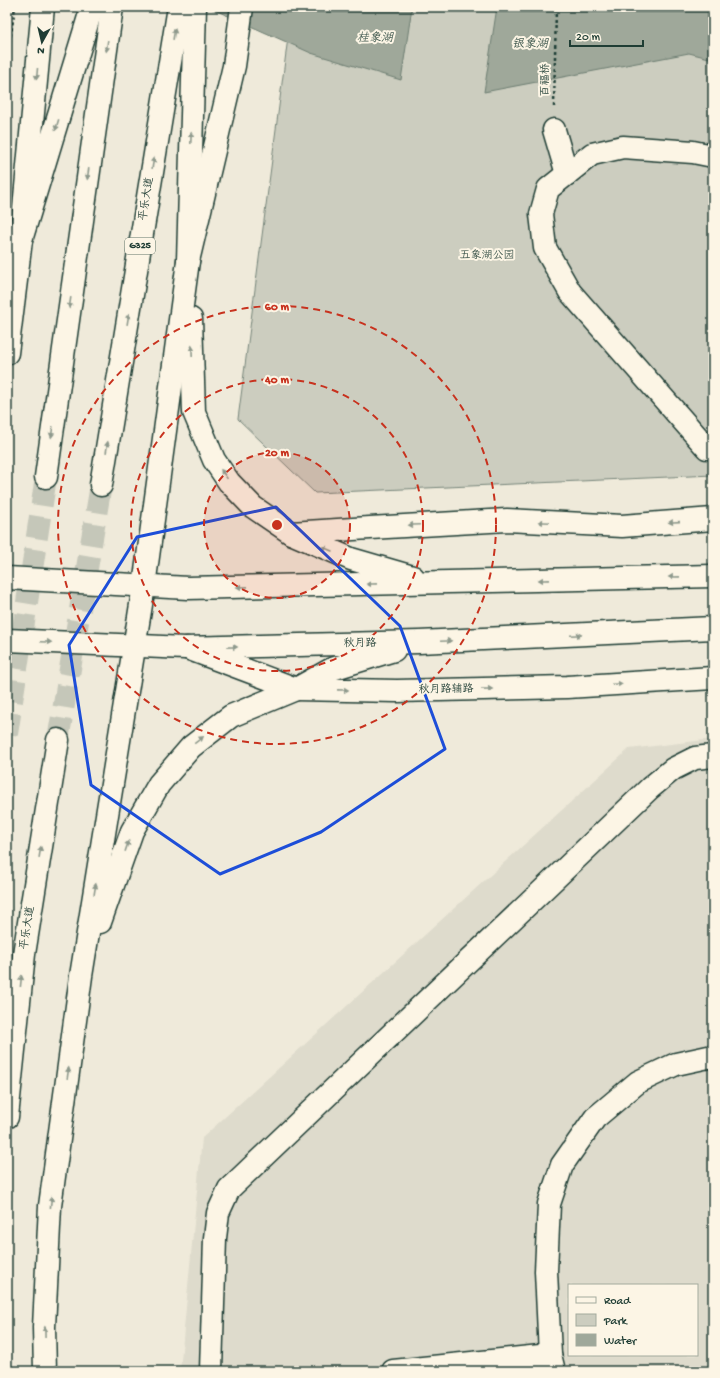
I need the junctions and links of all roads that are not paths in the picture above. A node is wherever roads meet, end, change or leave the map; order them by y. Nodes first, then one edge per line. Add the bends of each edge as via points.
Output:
1 (43, 7) edge
2 (92, 7) edge
3 (112, 7) edge
4 (179, 7) edge
5 (195, 7) edge
6 (242, 7) edge
7 (554, 130) road end
8 (713, 156) edge
9 (567, 174) junction
10 (22, 240) junction
11 (188, 261) junction
12 (7, 295) edge
13 (7, 353) edge
14 (713, 448) edge
15 (46, 477) tunnel mouth
16 (101, 485) tunnel mouth
17 (713, 519) edge
18 (290, 533) junction
19 (713, 576) edge
20 (7, 578) edge
21 (431, 583) junction
22 (144, 586) junction
23 (713, 628) edge
24 (7, 640) edge
25 (419, 642) junction
26 (134, 645) junction
27 (185, 648) junction
28 (713, 678) edge
29 (296, 689) junction
30 (58, 740) tunnel mouth
31 (713, 756) edge
32 (81, 976) junction
33 (713, 1056) edge
34 (7, 1117) edge
35 (552, 1363) edge
36 (46, 1371) edge
37 (210, 1371) edge
38 (393, 1371) edge

1 -> 10 main road
2 -> 10 main road
3 -> 15 main road
16 -> 4 main road, 平乐大道 / G325
11 -> 5 main road
6 - 11 main road via 234,66
7 - 9 main road
8 - 9 main road via 623,147 592,154
9 - 14 main road via 548,189 541,214 545,248 570,292 707,448
10 - 12 main road
10 - 13 main road
18 -> 11 main road via 253,507 229,482 214,460 194,412
11 - 22 main road
17 -> 18 main road via 622,526 508,520
21 -> 18 main road via 351,559
19 -> 21 main road
20 - 22 main road
21 -> 22 main road via 188,588
22 - 26 main road
25 -> 23 main road, 秋月路
24 -> 26 main road, 秋月路
27 -> 25 main road, 秋月路
25 - 29 main road via 332,669
26 - 27 main road, 秋月路
32 -> 26 main road
27 - 29 main road, 秋月路辅路
29 -> 28 main road, 秋月路辅路 via 398,691 567,687
32 -> 29 main road via 132,831 159,784 191,747 232,716
34 -> 30 main road, 平乐大道 via 24,954
31 - 37 main road via 694,758 673,769 650,788 229,1189 218,1213 214,1238
36 -> 32 main road via 44,1327 50,1206
33 - 35 main road via 676,1064 638,1082 595,1118 562,1165 549,1204 546,1271
35 - 38 main road

